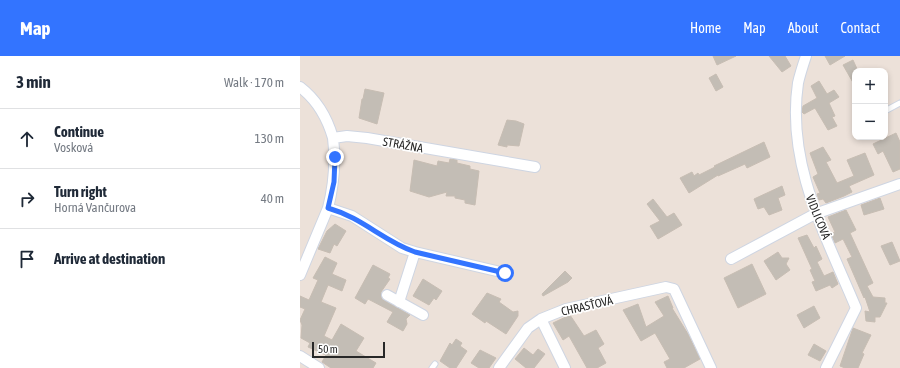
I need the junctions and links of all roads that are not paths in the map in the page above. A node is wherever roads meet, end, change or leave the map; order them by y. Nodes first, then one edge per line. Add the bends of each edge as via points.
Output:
1 (806, 56) edge
2 (300, 87) edge
3 (900, 103) edge
4 (888, 109) edge
5 (333, 138) junction
6 (535, 167) dead end
7 (900, 184) edge
8 (328, 208) junction
9 (815, 214) junction
10 (415, 252) junction
11 (731, 259) dead end
12 (505, 273) dead end
13 (300, 275) edge
14 (387, 295) dead end
15 (399, 302) junction
16 (423, 315) dead end
17 (541, 319) junction
18 (300, 356) edge
19 (319, 368) edge
20 (498, 368) edge
21 (565, 368) edge
22 (711, 368) edge
23 (826, 368) edge

1 - 9 street, VIDLICOVÁ via 798,82 796,146
2 - 5 street via 320,109
3 - 4 lane
5 - 6 street, STRÁŽNA via 367,138
5 - 8 street via 335,173
7 - 9 street
8 - 10 street via 357,218 402,248
8 - 13 street
9 - 11 street
9 - 23 street, VIDLICOVÁ via 856,308
10 - 12 street
10 - 15 street
14 - 15 street
15 - 16 street
17 - 20 street, CHRASŤOVÁ via 528,328
17 - 21 street
17 - 22 street, CHRASŤOVÁ via 566,309 666,287 674,289
18 - 19 street

